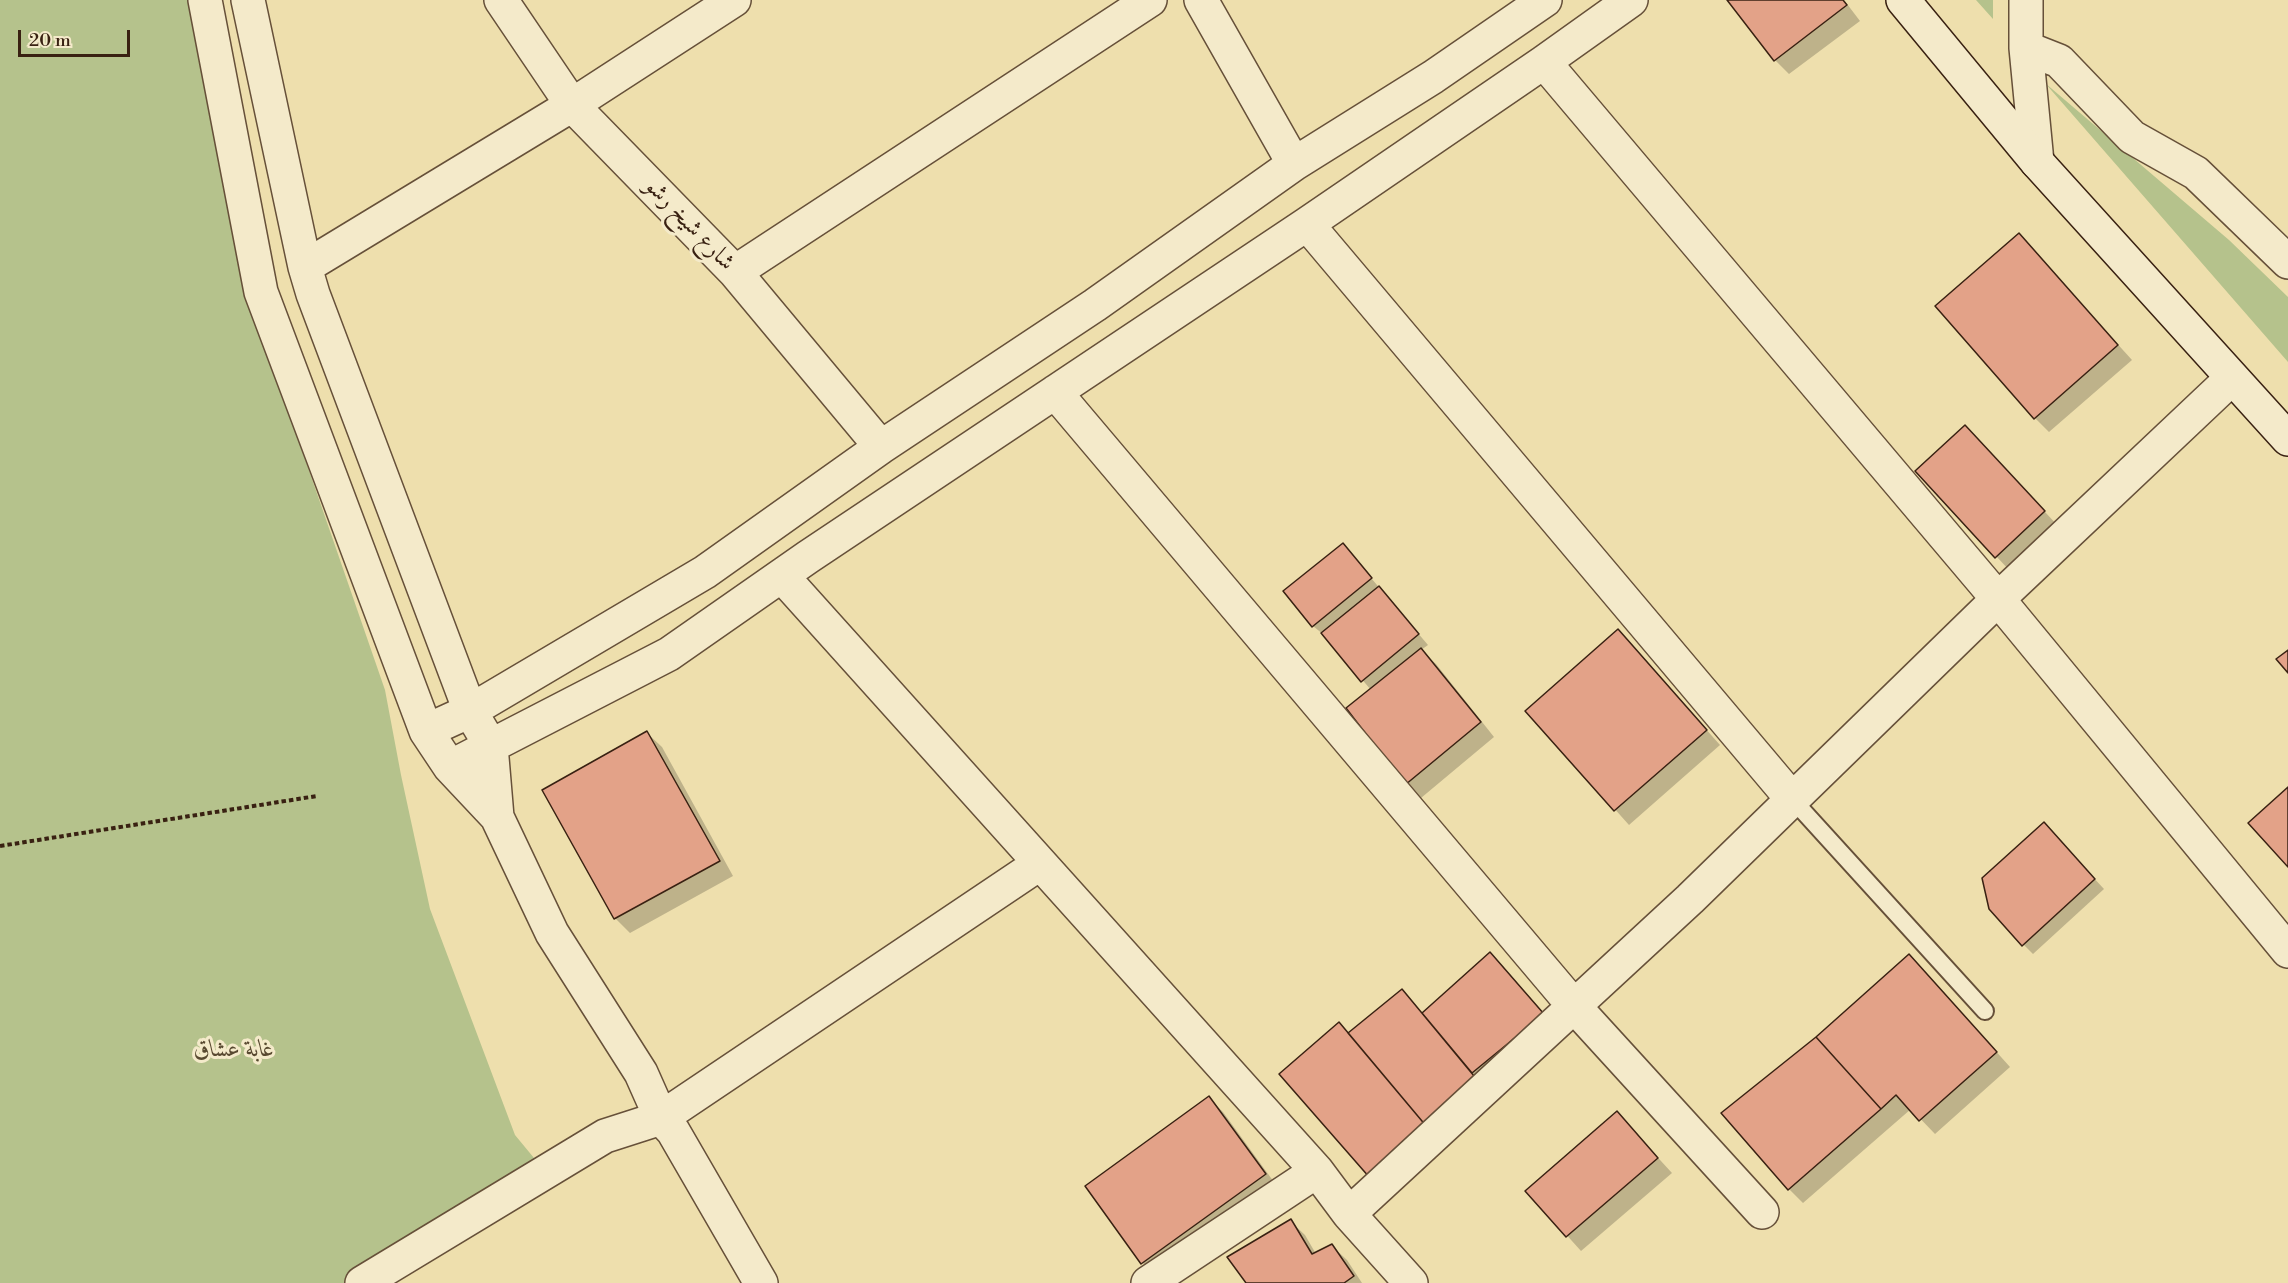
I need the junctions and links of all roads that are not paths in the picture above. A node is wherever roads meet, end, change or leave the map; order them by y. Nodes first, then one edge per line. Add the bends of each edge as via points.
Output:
1 (205, 0) edge
2 (248, 0) edge
3 (501, 0) edge
4 (734, 0) edge
5 (1150, 0) edge
6 (1201, 0) edge
7 (1545, 0) edge
8 (1630, 0) edge
9 (1903, 0) edge
10 (2026, 0) edge
11 (2026, 48) junction
12 (1544, 62) junction
13 (572, 105) junction
14 (2037, 162) junction
15 (1294, 164) junction
16 (1307, 224) junction
17 (2288, 261) edge
18 (305, 267) junction
19 (735, 272) junction
20 (2232, 378) junction
21 (1055, 392) junction
22 (2288, 439) edge
23 (881, 447) junction
24 (782, 576) junction
25 (1998, 599) junction
26 (470, 711) junction
27 (426, 731) junction
28 (491, 746) junction
29 (450, 767) junction
30 (1793, 800) junction
31 (497, 817) junction
32 (1039, 864) junction
33 (2288, 951) edge
34 (1574, 1006) junction
35 (1985, 1011) dead end
36 (661, 1118) junction
37 (1317, 1171) junction
38 (1762, 1212) dead end
39 (1349, 1214) junction
40 (362, 1283) edge
41 (761, 1283) edge
42 (1148, 1283) edge
43 (1411, 1283) edge

1 - 27 street via 261,292
2 - 18 street
3 - 13 street, شارع شيخ رشو
4 - 13 street
5 - 19 street
6 - 15 street
7 - 15 street
8 - 12 street
9 - 14 street
10 - 11 street
11 - 14 street
11 - 17 street via 2059,61 2132,137 2196,173
12 - 16 street
12 - 25 street
13 - 18 street
13 - 19 street, شارع شيخ رشو
14 - 20 street
15 - 23 street via 1095,306
16 - 21 street
16 - 30 street
18 - 26 street
19 - 23 street, شارع شيخ رشو
20 - 22 street
20 - 25 street
21 - 24 street
21 - 34 street
23 - 26 street via 705,572
24 - 28 street via 669,654
24 - 32 street
25 - 30 street
25 - 33 street
26 - 27 street
26 - 28 street
27 - 29 street
28 - 29 street
28 - 31 street
29 - 31 street
30 - 34 street
30 - 35 lane
31 - 36 street via 552,933 641,1073
32 - 36 street
32 - 37 street
34 - 38 street
34 - 39 street
36 - 40 street via 605,1136
36 - 41 street via 673,1131
37 - 39 street
37 - 42 street
39 - 43 street

